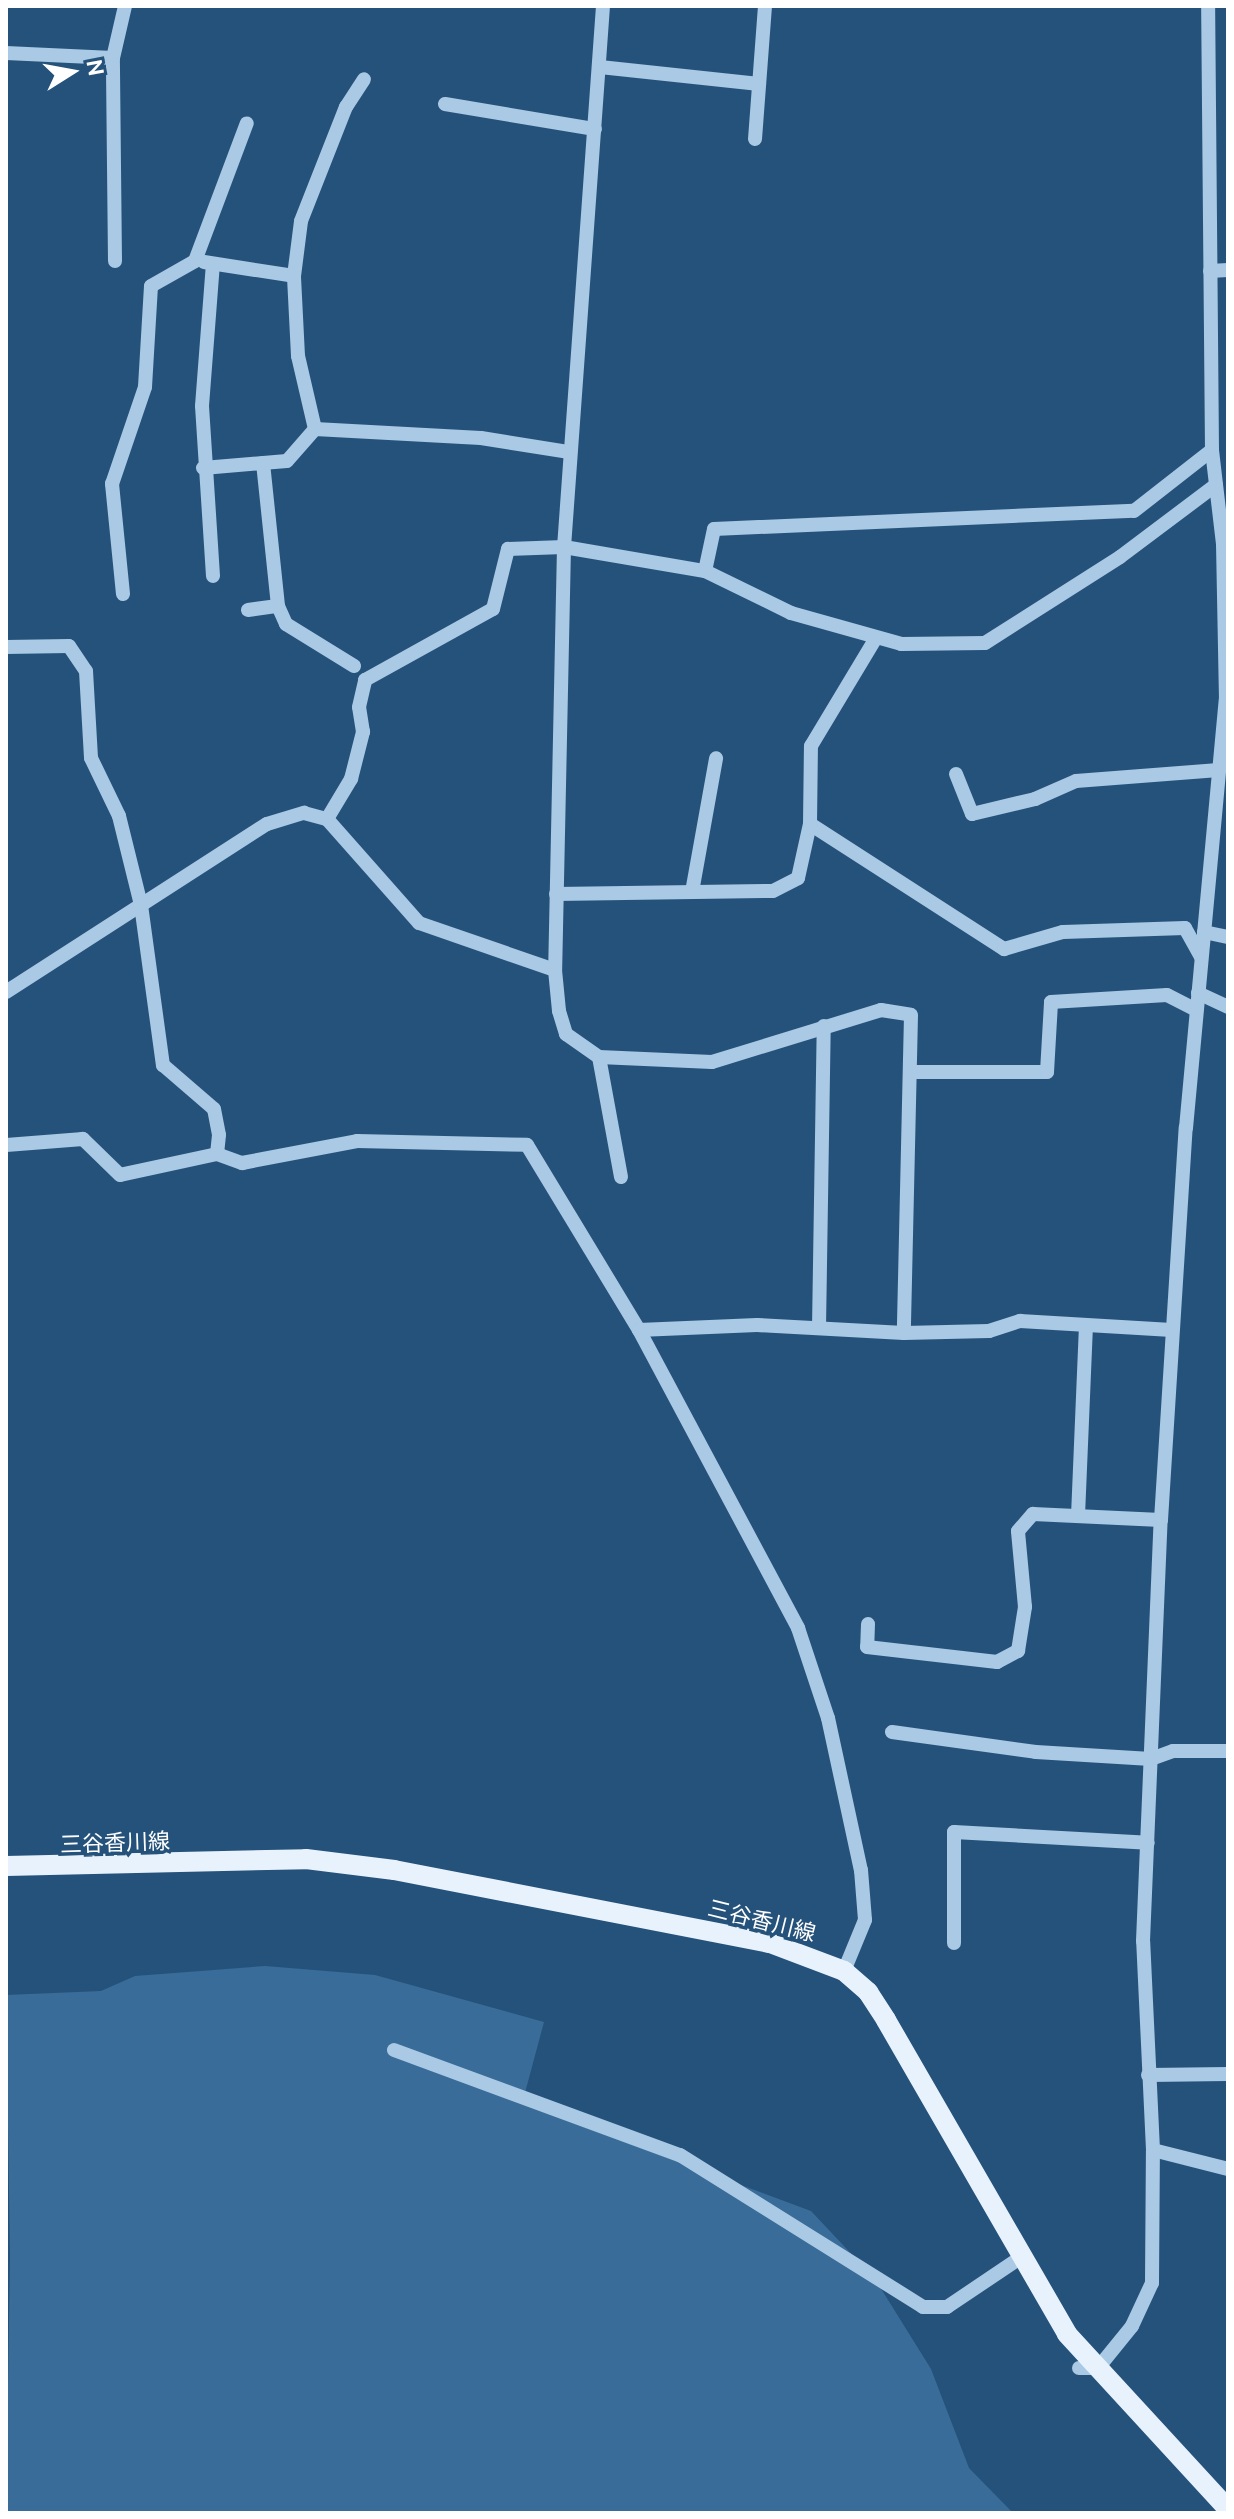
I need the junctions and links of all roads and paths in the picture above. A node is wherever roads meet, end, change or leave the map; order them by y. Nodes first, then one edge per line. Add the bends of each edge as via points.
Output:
1 (125, 6) edge
2 (603, 6) edge
3 (765, 6) edge
4 (1208, 6) edge
5 (6, 53) edge
6 (113, 58) junction
7 (600, 67) junction
8 (364, 79) dead end
9 (759, 84) junction
10 (445, 104) dead end
11 (247, 123) dead end
12 (595, 129) junction
13 (755, 139) dead end
14 (115, 261) dead end
15 (195, 261) junction
16 (213, 264) junction
17 (1228, 270) edge
18 (1210, 271) junction
19 (294, 276) junction
20 (315, 429) junction
21 (1212, 450) junction
22 (568, 452) junction
23 (263, 463) junction
24 (203, 468) junction
25 (1221, 469) edge
26 (1216, 485) junction
27 (564, 547) junction
28 (705, 571) junction
29 (213, 576) dead end
30 (123, 594) dead end
31 (278, 606) junction
32 (248, 610) dead end
33 (876, 638) junction
34 (6, 647) edge
35 (354, 666) dead end
36 (716, 758) dead end
37 (1219, 770) junction
38 (956, 774) dead end
39 (1222, 792) edge
40 (327, 819) junction
41 (810, 824) junction
42 (692, 892) junction
43 (556, 894) junction
44 (141, 905) junction
45 (1204, 932) junction
46 (1228, 937) edge
47 (1201, 957) junction
48 (555, 970) junction
49 (6, 992) edge
50 (1198, 993) junction
51 (1228, 1007) edge
52 (1196, 1010) junction
53 (824, 1026) junction
54 (599, 1057) junction
55 (910, 1072) junction
56 (6, 1145) edge
57 (217, 1154) junction
58 (621, 1177) dead end
59 (1086, 1326) junction
60 (819, 1328) junction
61 (639, 1330) junction
62 (1172, 1330) junction
63 (904, 1333) junction
64 (1078, 1516) junction
65 (1161, 1520) junction
66 (868, 1624) dead end
67 (892, 1732) dead end
68 (1228, 1751) edge
69 (1151, 1759) junction
70 (1148, 1843) junction
71 (6, 1866) edge
72 (954, 1943) dead end
73 (844, 1971) junction
74 (394, 2050) dead end
75 (1228, 2074) edge
76 (1148, 2075) junction
77 (1153, 2150) junction
78 (1228, 2169) edge
79 (1020, 2258) junction
80 (1089, 2368) junction
81 (1228, 2509) edge

1 - 6 street
2 - 7 street
3 - 9 street
4 - 18 street
5 - 6 street
6 - 14 street
7 - 9 street
7 - 12 street
8 - 19 street via 346,107 301,221
9 - 13 street
10 - 12 street
11 - 15 street
12 - 22 street
15 - 16 street
15 - 30 street via 151,286 145,387 112,484
16 - 19 street
16 - 24 street via 202,406
17 - 18 street
18 - 21 street
19 - 20 street via 298,356
20 - 22 street via 481,438
20 - 23 street via 287,461
21 - 25 street
21 - 28 street via 1134,511 714,529
22 - 27 street
23 - 24 street
23 - 31 street
24 - 29 street
25 - 26 street
26 - 33 street via 1120,557 985,643 901,644
26 - 37 street via 1223,544 1226,700
27 - 28 street
27 - 40 street via 508,549 493,609 365,680 359,707 363,732 351,779
27 - 43 street
28 - 33 street via 791,613
31 - 32 street
31 - 35 street via 286,624
33 - 41 street via 811,746
34 - 44 street via 69,646 86,671 91,758 119,816
36 - 42 street
37 - 38 street via 1076,781 1035,799 972,814
37 - 39 street
39 - 45 street
40 - 44 street via 304,813 267,824
40 - 48 street via 419,923
41 - 42 street via 798,878 773,891
41 - 47 street via 1004,949 1063,932 1185,928
42 - 43 street
43 - 48 street
44 - 49 street
44 - 57 street via 163,1065 214,1109
45 - 46 street
45 - 47 street
47 - 50 street
48 - 54 street via 566,1034
50 - 51 street
50 - 52 street
52 - 55 street via 1167,995 1051,1002 1047,1072
52 - 62 street
53 - 54 street via 712,1062
53 - 55 street via 881,1010 911,1015
53 - 60 street
54 - 58 street
55 - 63 street
56 - 57 street via 83,1139 120,1175
57 - 61 street via 242,1163 357,1141 527,1145
59 - 62 street
59 - 63 street via 1020,1321 989,1331
59 - 64 street
60 - 61 street
60 - 63 street
61 - 73 street via 798,1628 828,1718 861,1870 865,1920
62 - 65 street
64 - 65 street
64 - 66 street via 1033,1514 1018,1531 1025,1607 1018,1651 997,1662 867,1647
65 - 69 street
67 - 69 street via 1036,1752
68 - 69 street via 1173,1751
69 - 70 street
70 - 72 street via 954,1832
70 - 76 street via 1143,1941
71 - 73 main road, 三谷香川線 via 320,1860 770,1943
73 - 79 main road, 三谷香川線 via 868,1992 886,2020
74 - 79 street via 680,2155 923,2307 947,2307
75 - 76 street
76 - 77 street
77 - 78 street
77 - 80 street via 1151,2295
79 - 80 main road, 三谷香川線
80 - 81 main road, 三谷香川線

